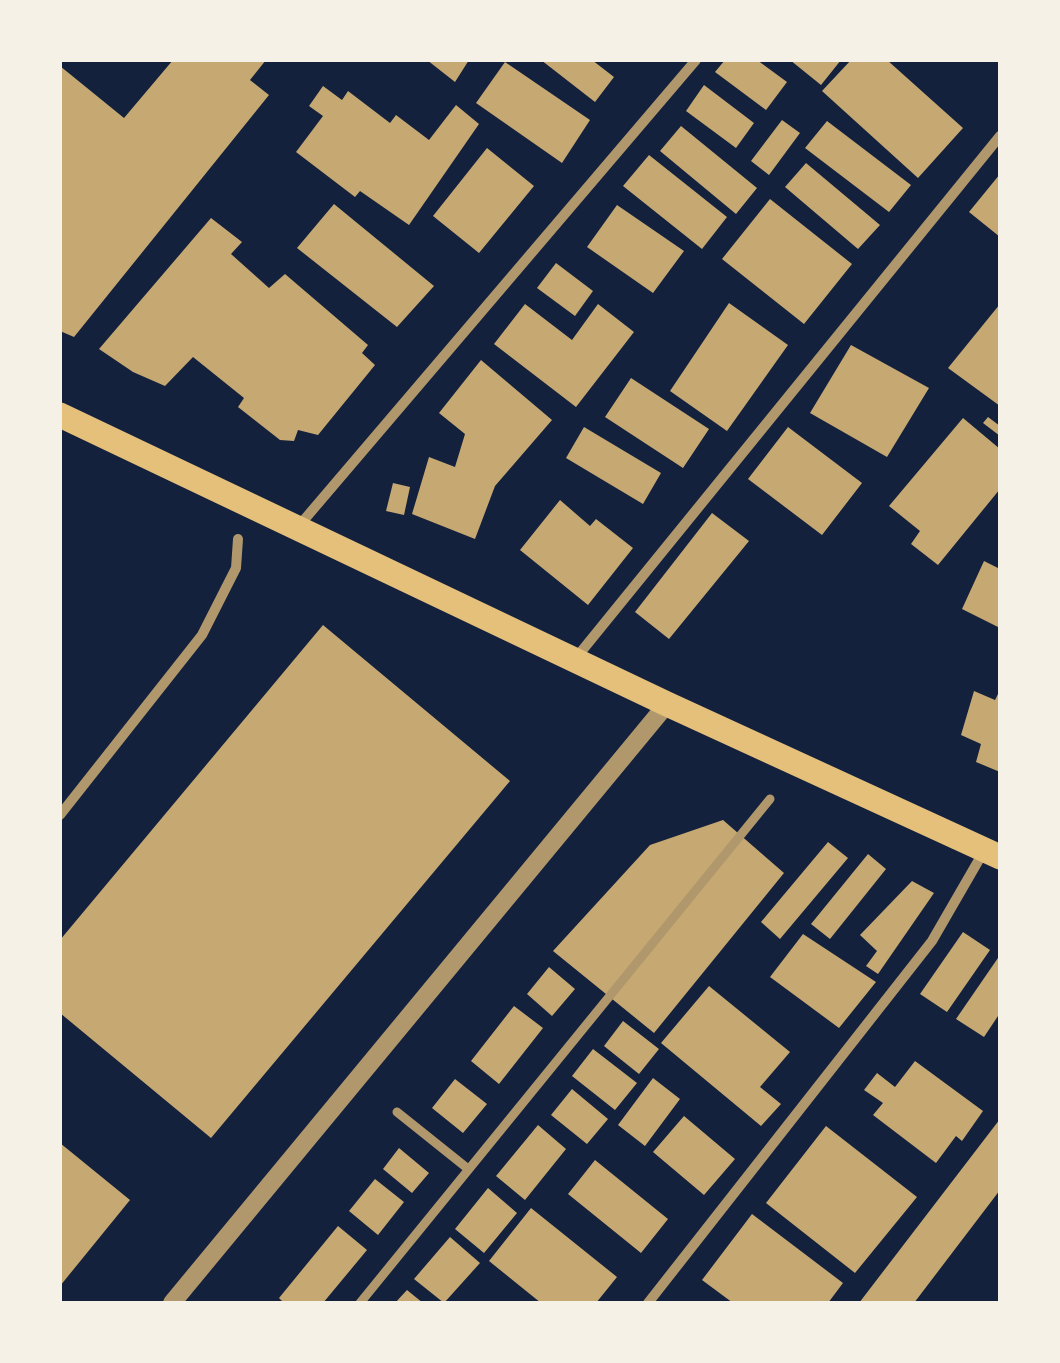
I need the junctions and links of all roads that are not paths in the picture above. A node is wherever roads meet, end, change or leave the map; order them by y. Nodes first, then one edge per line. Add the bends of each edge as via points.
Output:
1 (696, 60) edge
2 (1000, 136) edge
3 (60, 415) edge
4 (297, 528) junction
5 (238, 539) dead end
6 (575, 659) junction
7 (666, 704) junction
8 (770, 798) dead end
9 (60, 814) edge
10 (992, 854) edge
11 (397, 1112) dead end
12 (467, 1168) junction
13 (172, 1303) edge
14 (360, 1303) edge
15 (648, 1303) edge

1 - 4 street
2 - 6 street
3 - 4 main road
4 - 6 main road
5 - 9 street via 236,568 202,635
6 - 7 main road
7 - 10 main road
7 - 13 street
8 - 12 street
10 - 15 street via 932,941
11 - 12 street
12 - 14 street

